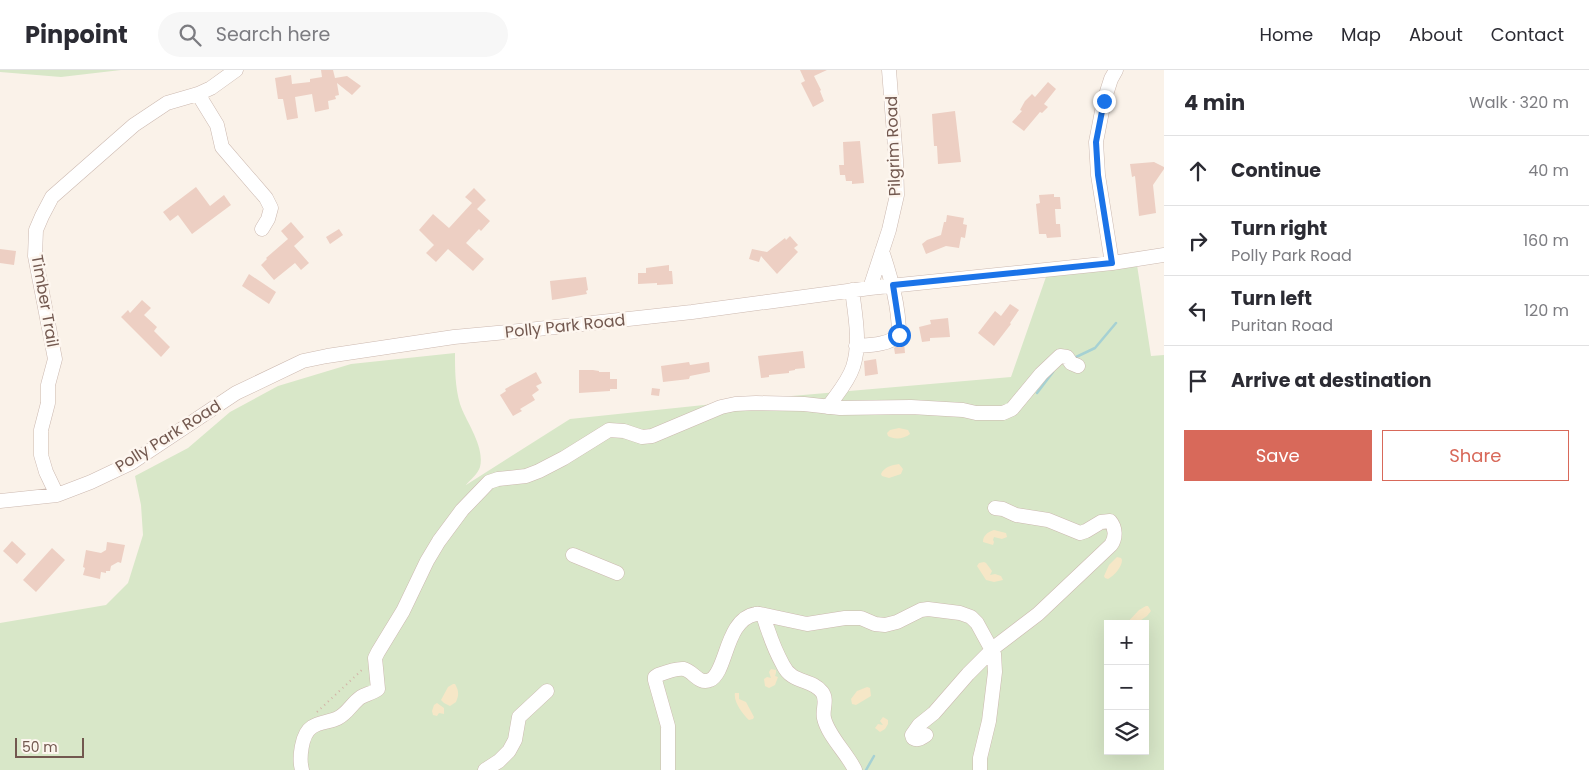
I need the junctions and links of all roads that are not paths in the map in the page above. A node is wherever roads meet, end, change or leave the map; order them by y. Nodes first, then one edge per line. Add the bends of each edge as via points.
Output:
1 (236, 70) edge
2 (889, 70) edge
3 (1116, 70) edge
4 (198, 94) junction
5 (262, 229) dead end
6 (882, 251) junction
7 (1164, 256) edge
8 (1112, 263) junction
9 (893, 285) junction
10 (870, 288) junction
11 (852, 290) junction
12 (856, 346) junction
13 (1078, 366) dead end
14 (828, 406) junction
15 (56, 495) junction
16 (0, 501) edge
17 (995, 508) dead end
18 (574, 555) dead end
19 (617, 573) dead end
20 (760, 614) junction
21 (992, 651) junction
22 (547, 691) dead end
23 (926, 735) dead end
24 (302, 770) edge
25 (485, 770) edge
26 (668, 770) edge
27 (855, 770) edge
28 (980, 770) edge

1 - 4 street, Timber Trail
2 - 6 street, Pilgrim Road via 897,195
3 - 8 street via 1110,79 1096,142
4 - 5 street via 217,125 222,147 266,198 270,208
4 - 15 street, Timber Trail via 167,103 134,125 52,197 36,230 35,256 55,359 41,430 41,455
6 - 9 street
6 - 10 street, Pilgrim Road
7 - 8 street, Polly Park Road
8 - 9 street, Polly Park Road
9 - 10 street, Polly Park Road
9 - 12 street via 899,335 893,340
10 - 11 street, Polly Park Road
11 - 12 street
11 - 15 street, Polly Park Road via 692,312 454,337 303,361 236,393 131,463
12 - 14 street via 853,367
13 - 14 street via 1067,356 1060,356 1012,409 1003,413
14 - 24 street via 735,404 715,409 652,436 609,430 539,471 489,482 462,510 427,561 395,626 375,658 378,689 361,697 348,712 308,731 301,752
15 - 16 street, Polly Park Road
17 - 21 street via 1048,520 1080,533 1110,521 1114,539 1112,545 1071,584
18 - 19 street
20 - 21 street via 807,624 861,618 885,625 921,610 936,609 971,617
20 - 26 street via 747,617 737,626 712,680 696,678 681,669 655,676 668,726
20 - 27 street via 786,672 822,692 824,718
21 - 23 street via 912,735 916,740
21 - 28 street via 995,672
22 - 25 street via 519,717 515,740 509,751

